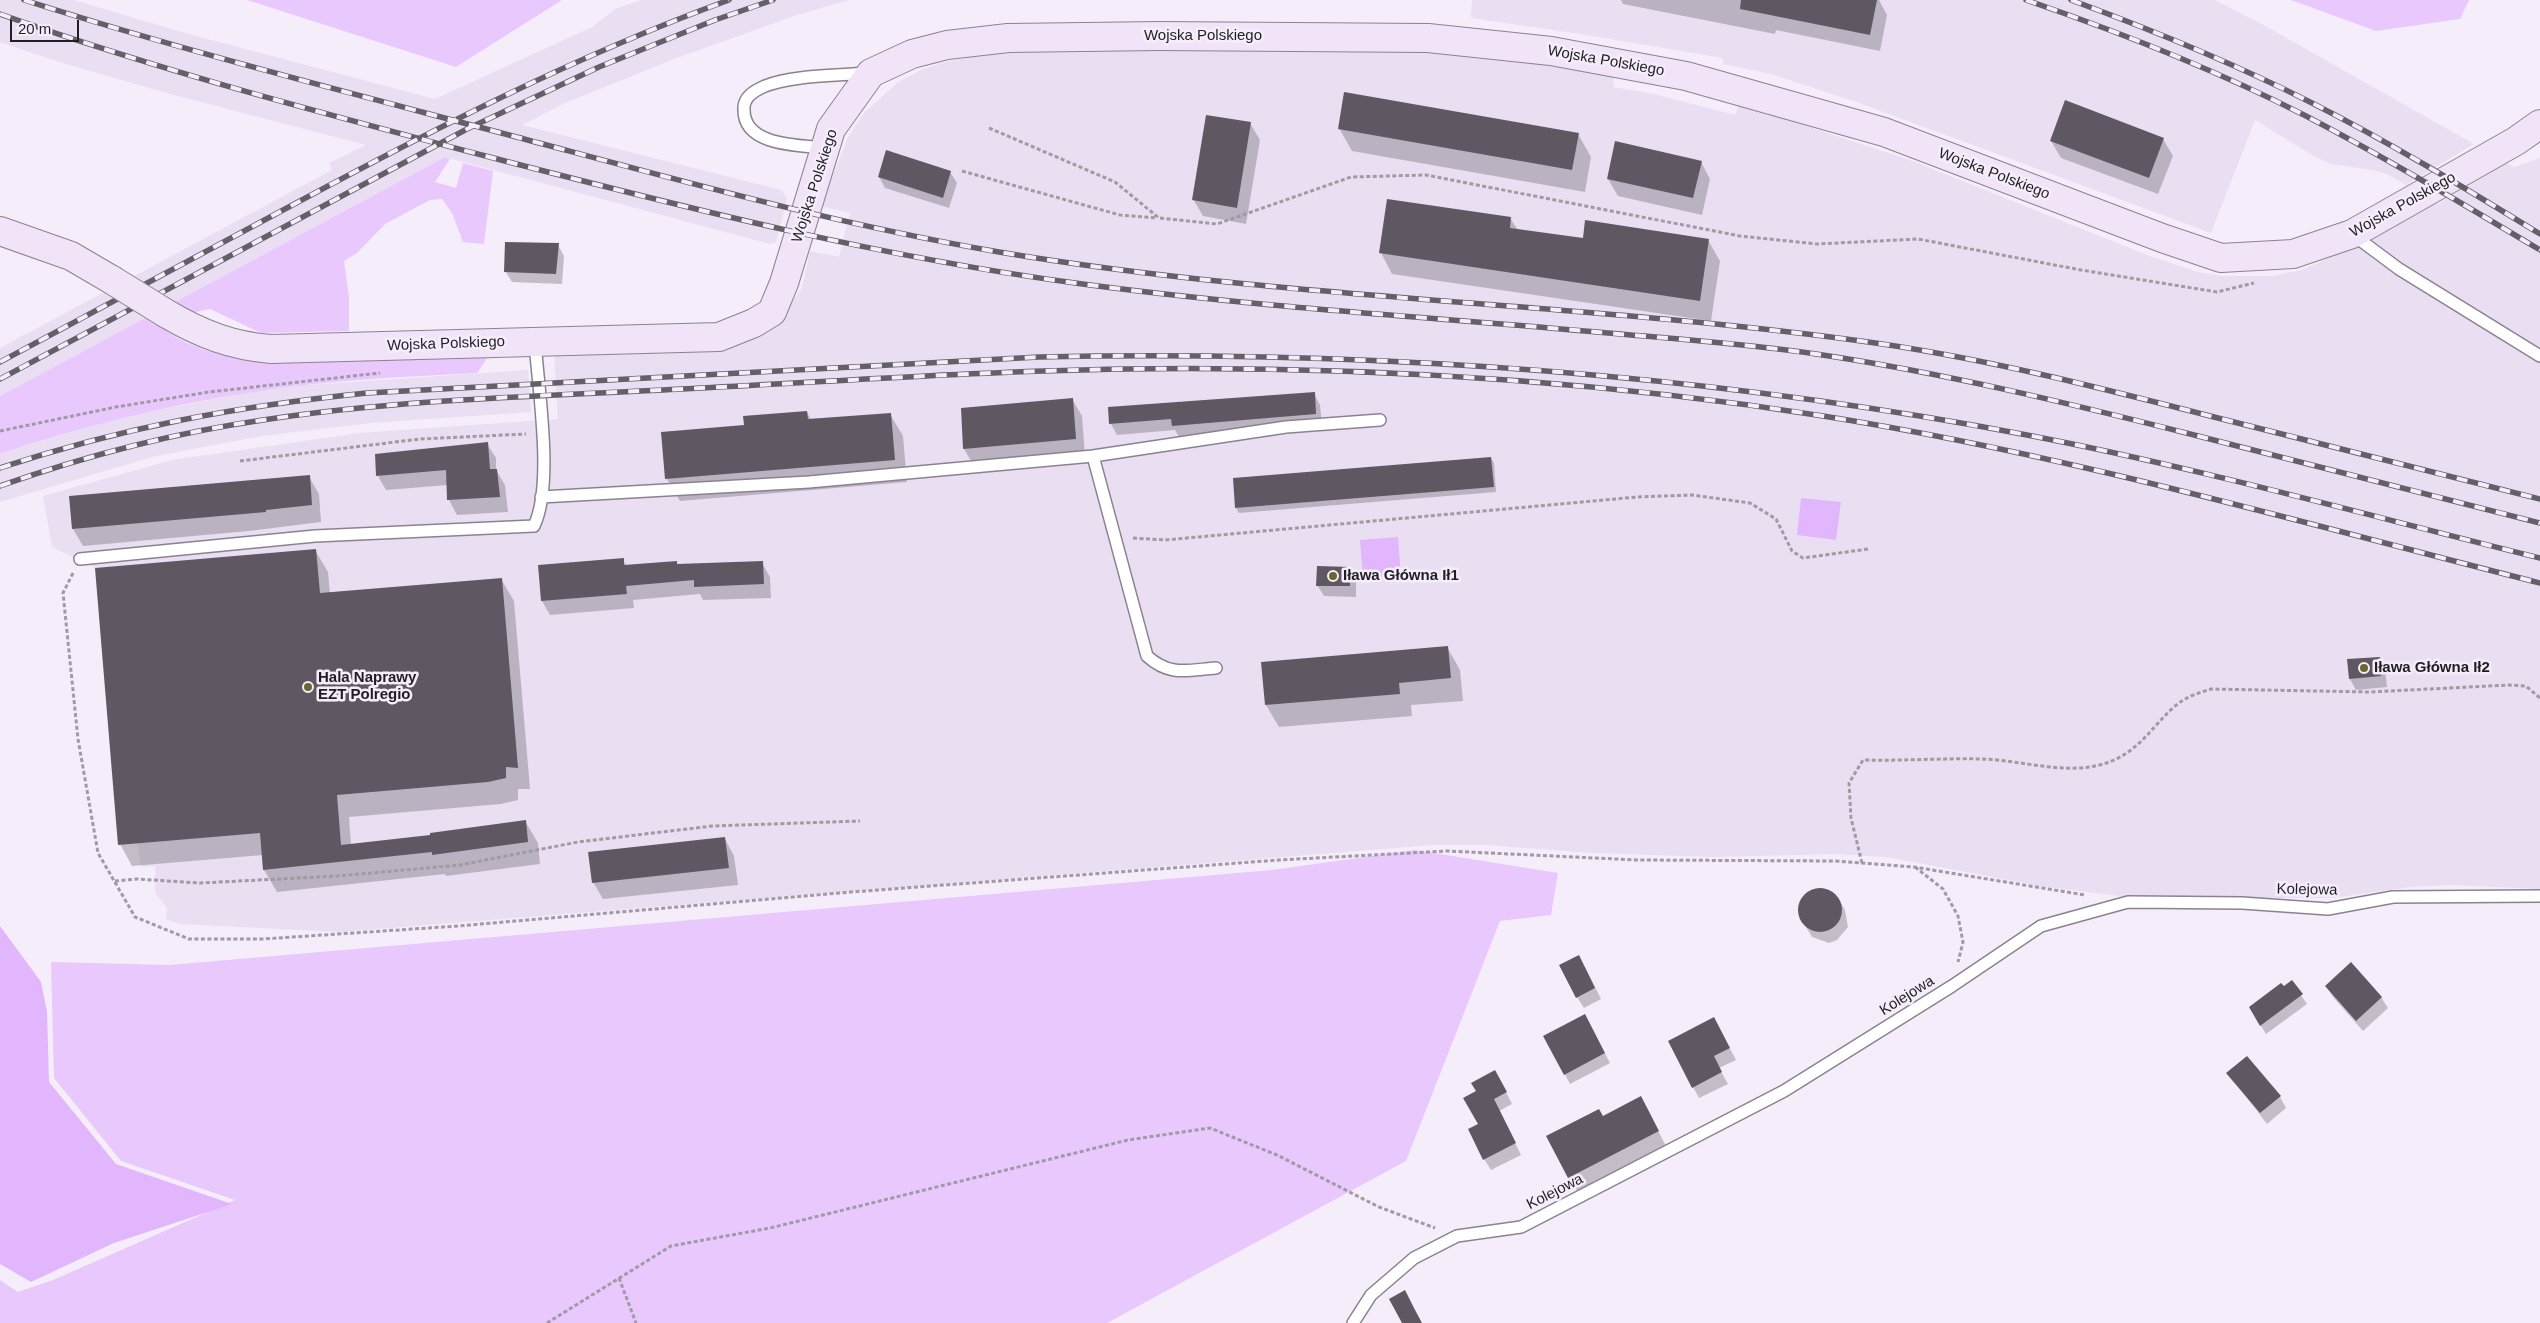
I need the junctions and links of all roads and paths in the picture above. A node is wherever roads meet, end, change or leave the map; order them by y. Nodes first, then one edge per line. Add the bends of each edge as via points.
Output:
1 (871, 73) junction
2 (2540, 124) edge
3 (989, 128) dead end
4 (825, 148) junction
5 (962, 171) dead end
6 (1159, 218) junction
7 (0, 230) edge
8 (2352, 234) junction
9 (2262, 277) dead end
10 (535, 341) junction
11 (2540, 356) edge
12 (383, 373) dead end
13 (1380, 420) dead end
14 (0, 431) edge
15 (543, 434) junction
16 (1093, 456) junction
17 (240, 461) dead end
18 (541, 497) junction
19 (1115, 537) junction
20 (1868, 549) dead end
21 (80, 559) joint
22 (1216, 668) dead end
23 (2540, 698) edge
24 (860, 821) dead end
25 (1862, 863) junction
26 (1914, 867) junction
27 (115, 881) junction
28 (2088, 896) dead end
29 (2540, 896) edge
30 (1952, 986) junction
31 (1457, 1236) junction
32 (620, 1278) junction
33 (547, 1323) edge
34 (636, 1323) edge
35 (1353, 1323) edge

1 - 4 street, Wojska Polskiego via 831,129
1 - 4 lane via 767,86 751,93 743,104 744,119 765,139
1 - 8 street, Wojska Polskiego via 912,54 947,44 1008,38 1428,38 1551,51 1686,76 1884,132 2221,258 2293,254
2 - 8 street, Wojska Polskiego via 2516,141
3 - 6 path via 1116,182
4 - 10 street, Wojska Polskiego via 784,283 772,312 720,336
5 - 6 path via 1120,216
6 - 9 path via 1217,224 1351,177 1426,176 1740,236 1817,244 1918,240 2217,292 2254,283
7 - 10 street, Wojska Polskiego, bridge via 63,253 208,336 249,347
8 - 11 lane via 2399,269
10 - 15 lane
12 - 14 path via 209,392
13 - 16 lane via 1286,427
15 - 17 path via 420,439
15 - 18 lane
16 - 18 lane via 809,482
16 - 19 lane
18 - 21 lane via 540,513 534,526 315,536
19 - 20 path via 1165,540 1637,497 1692,495 1750,503 1776,519 1792,551 1803,558
19 - 22 lane via 1147,656 1168,670
21 - 27 path via 63,593 77,729 98,853
23 - 25 path via 2526,686 2509,685 2370,692 2212,689 2190,696 2122,756 2097,767 2061,769 1982,759 1863,760 1849,783 1851,818
24 - 27 path via 712,826 578,842 460,865 338,876 200,883 137,879
25 - 26 path
25 - 27 path via 1637,860 1447,851 1278,860 263,939 189,939 135,917
26 - 28 path
26 - 30 path via 1943,889 1958,916 1963,942
29 - 30 lane, Kolejowa via 2393,897 2328,909 2242,903 2128,902 2041,926
30 - 31 lane, Kolejowa via 1784,1091 1521,1227
31 - 32 path via 1379,1207 1276,1155 1210,1128 1128,1140 770,1228 671,1246
31 - 35 lane, Kolejowa via 1414,1258 1371,1295
32 - 33 path
32 - 34 path

